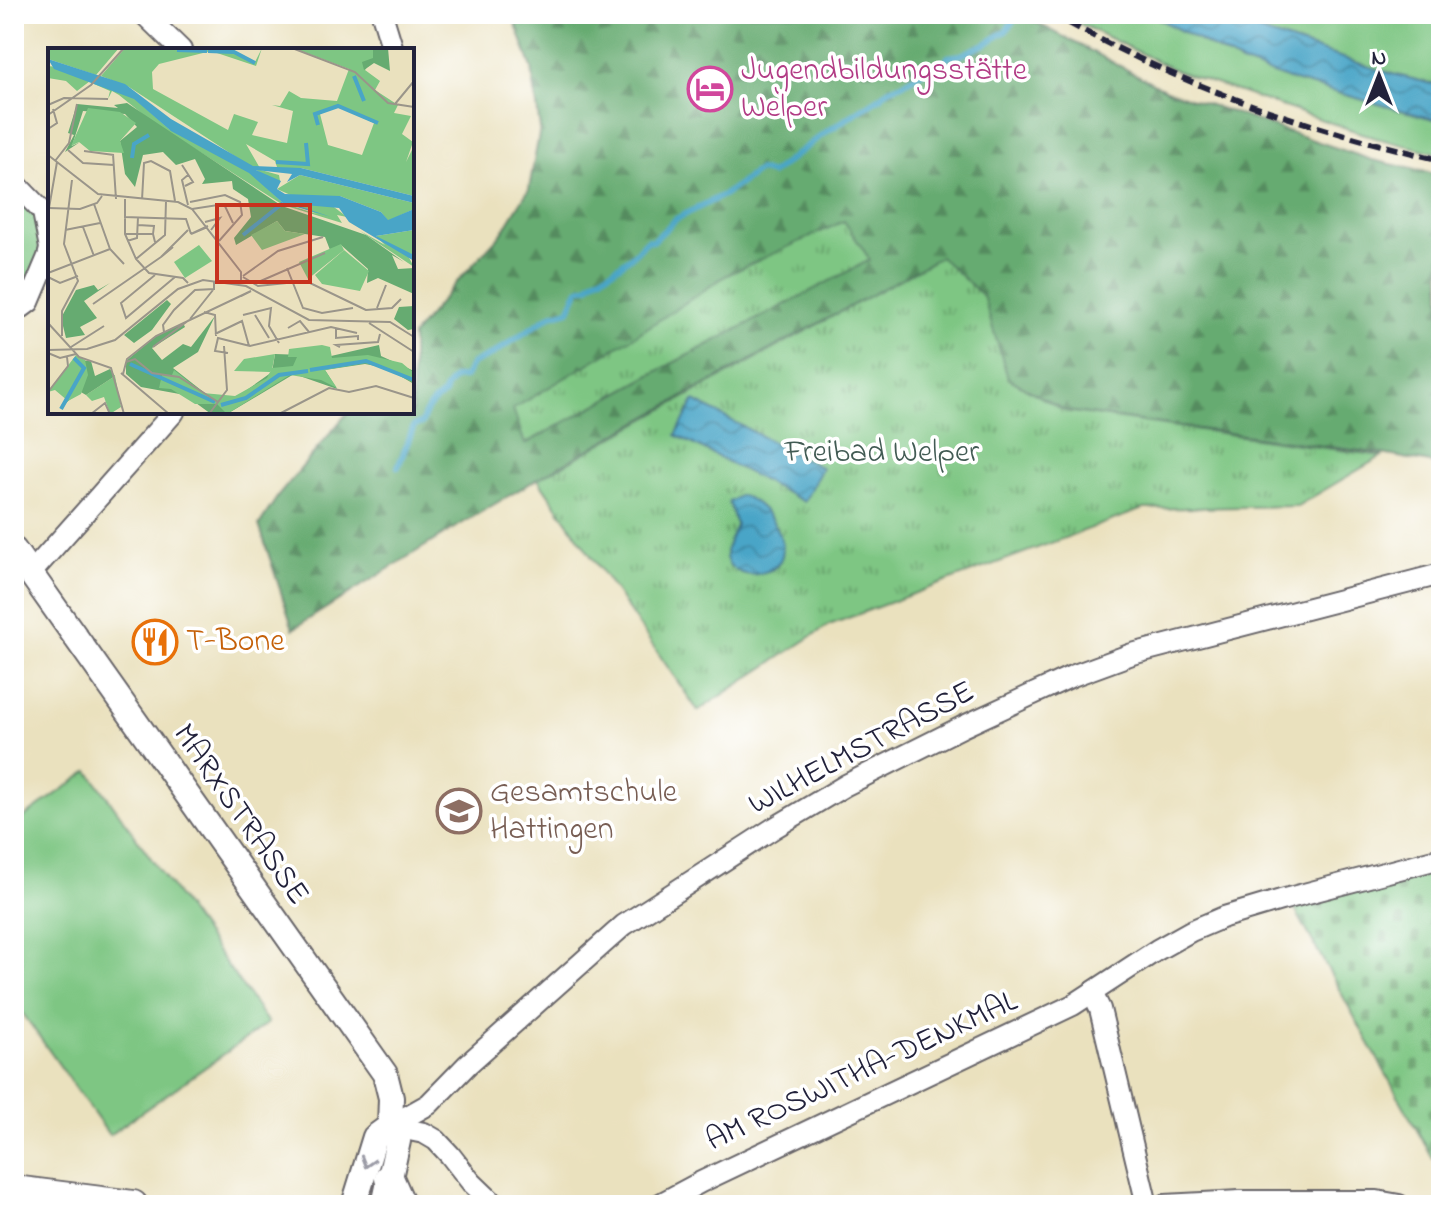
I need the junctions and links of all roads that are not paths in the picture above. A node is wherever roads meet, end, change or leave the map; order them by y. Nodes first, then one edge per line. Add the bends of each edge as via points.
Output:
1 (144, 14) edge
2 (382, 14) edge
3 (179, 48) edge
4 (392, 48) edge
5 (14, 182) edge
6 (48, 238) edge
7 (48, 254) edge
8 (14, 313) edge
9 (172, 414) edge
10 (14, 550) edge
11 (31, 573) junction
12 (1441, 574) edge
13 (1441, 858) edge
14 (1092, 993) junction
15 (390, 1126) junction
16 (14, 1190) edge
17 (386, 1192) edge
18 (1237, 1203) edge
19 (126, 1204) edge
20 (354, 1205) edge
21 (401, 1205) edge
22 (495, 1205) edge
23 (658, 1205) edge
24 (1147, 1205) edge
25 (1165, 1205) edge
26 (1399, 1205) edge

1 - 3 street
2 - 4 street
5 - 6 street via 43,212
7 - 8 street via 29,302
9 - 11 street
10 - 11 street, MARXSTRASSE
11 - 15 street, MARXSTRASSE via 377,1060 389,1085
12 - 15 street, WILHELMSTRASSE via 1132,654 1072,676 846,785 624,925 429,1104
13 - 14 street, AM ROSWITHA-DENKMAL via 1224,917 1157,950
14 - 23 street, AM ROSWITHA-DENKMAL
14 - 24 street
15 - 17 street, MARXSTRASSE via 398,1141
15 -> 20 street via 375,1137
15 - 22 street via 436,1140
16 - 19 main road
17 - 21 main road
18 - 25 street
18 - 26 street

